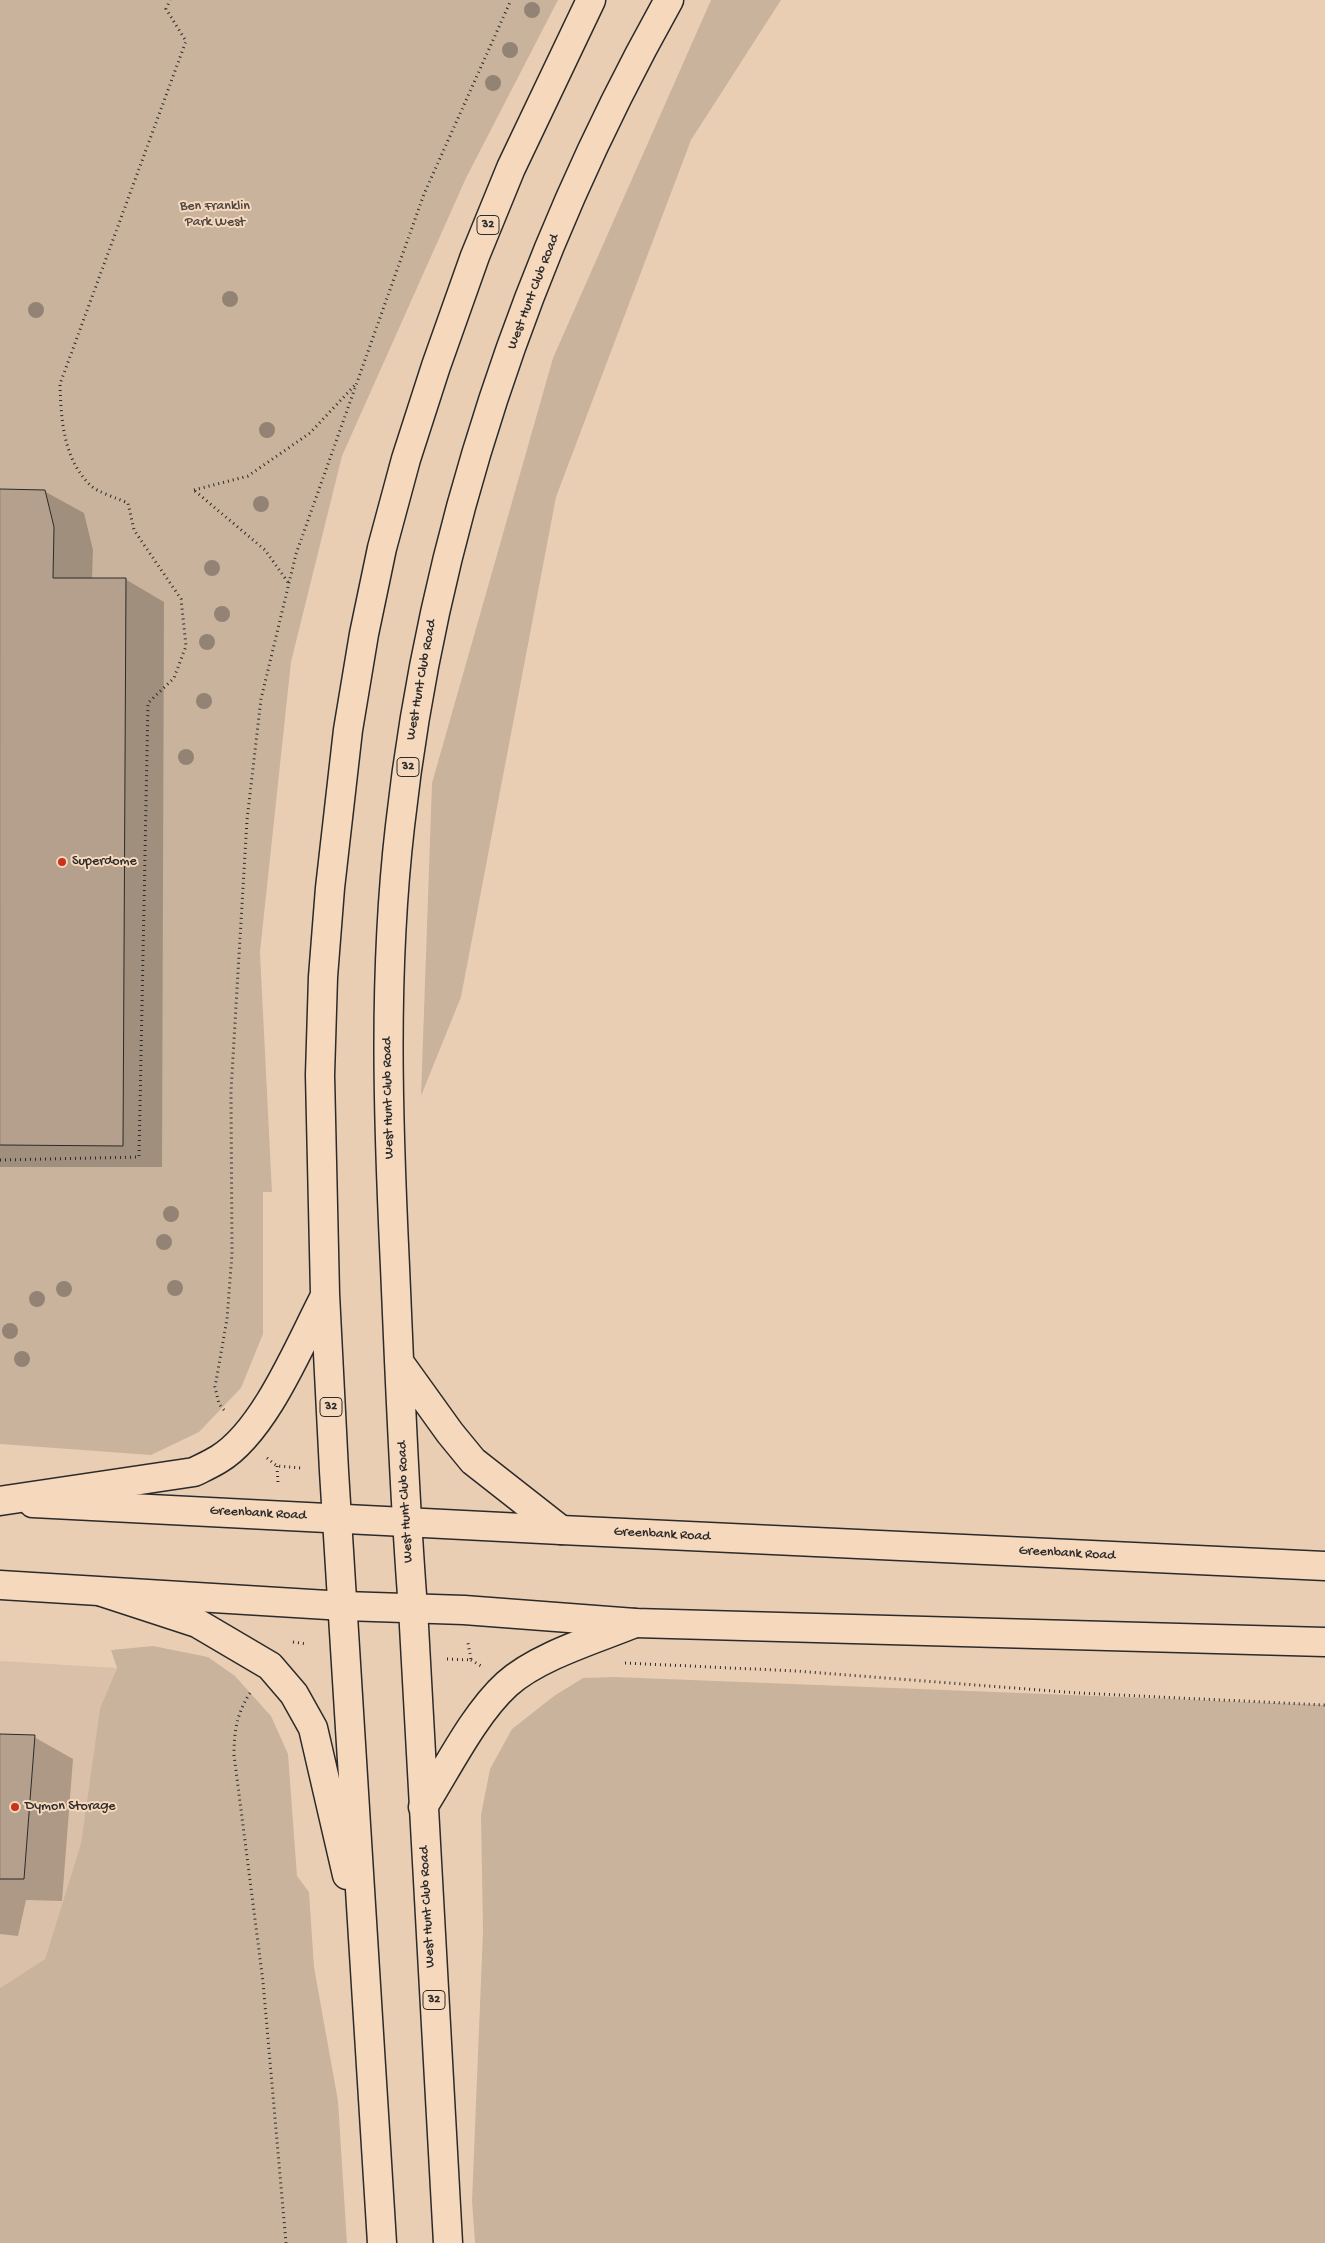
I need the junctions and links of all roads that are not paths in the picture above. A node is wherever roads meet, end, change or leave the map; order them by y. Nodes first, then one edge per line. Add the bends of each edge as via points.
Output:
1 (591, 0) edge
2 (669, 0) edge
3 (326, 1294) junction
4 (399, 1362) junction
5 (0, 1501) edge
6 (338, 1519) junction
7 (406, 1522) junction
8 (561, 1530) junction
9 (1325, 1566) edge
10 (0, 1585) edge
11 (102, 1592) junction
12 (344, 1606) junction
13 (413, 1608) junction
14 (635, 1623) junction
15 (1325, 1642) edge
16 (423, 1807) junction
17 (366, 1953) junction
18 (382, 2243) edge
19 (448, 2243) edge

1 - 3 main road, 32 via 512,168 475,256 406,459 382,548 364,634 338,807 323,976 320,1075
2 - 4 main road, West Hunt Club Road / 32 via 607,119 536,283 474,466 430,631 413,728 392,912 388,1110
3 - 5 main road via 263,1414 220,1459 194,1472
3 - 6 main road, 32
4 - 7 main road, West Hunt Club Road / 32
4 - 8 main road via 473,1461
5 - 6 main road, Greenbank Road
6 - 7 main road, Greenbank Road
6 - 12 main road, 32
7 - 8 main road, Greenbank Road
7 - 13 main road, West Hunt Club Road / 32
8 - 9 main road, Greenbank Road
10 - 11 main road
11 - 12 main road
11 - 17 main road via 197,1623 270,1666 294,1694 313,1728
12 - 13 main road
12 - 17 main road, 32
13 - 14 main road
13 - 16 main road, West Hunt Club Road / 32
14 - 15 main road
14 - 16 main road via 543,1661 508,1684 480,1717
16 - 19 main road, West Hunt Club Road / 32
17 - 18 main road, 32

